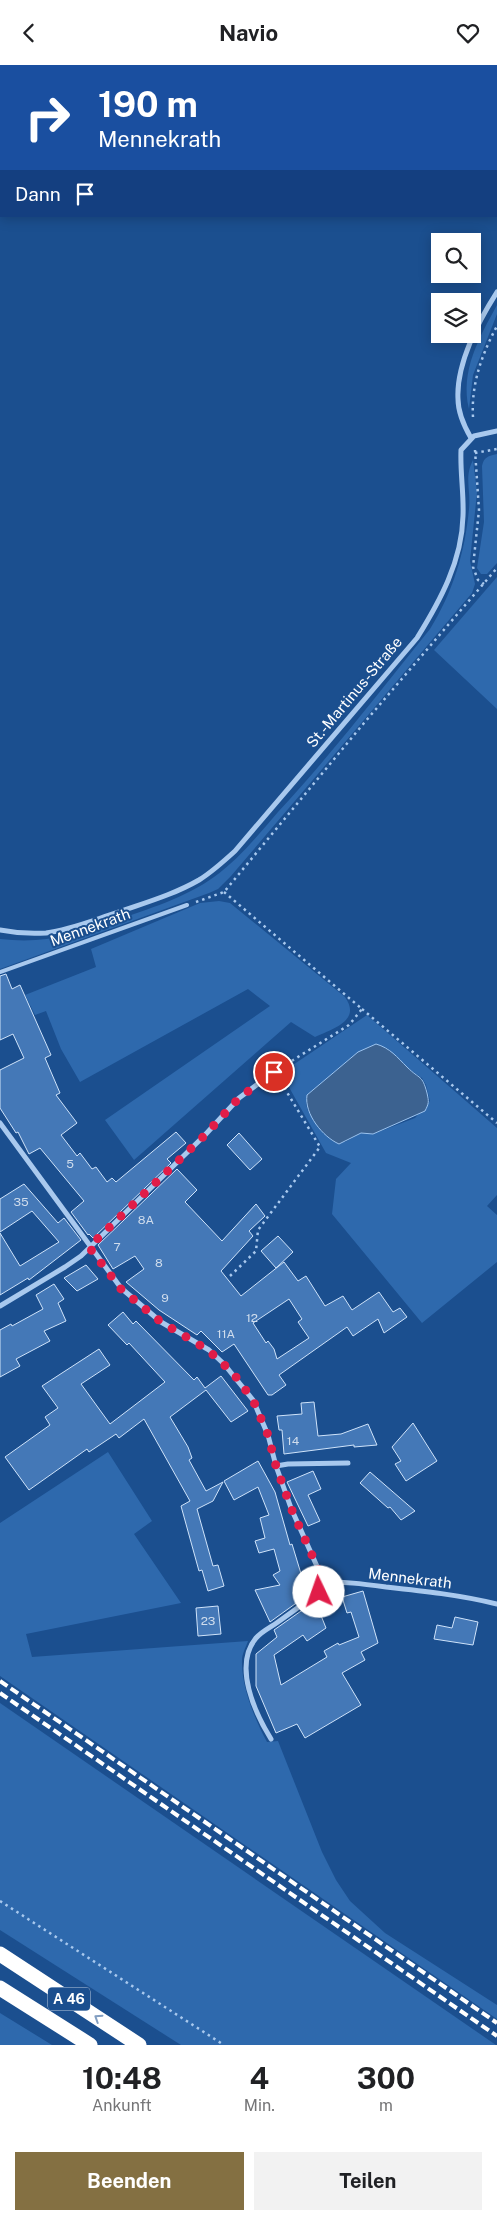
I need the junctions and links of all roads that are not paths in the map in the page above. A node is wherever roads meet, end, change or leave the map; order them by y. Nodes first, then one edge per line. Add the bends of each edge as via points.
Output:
1 (497, 291) edge
2 (497, 431) edge
3 (472, 437) junction
4 (187, 905) road end
5 (0, 930) edge
6 (0, 972) edge
7 (274, 1072) road end
8 (0, 1123) edge
9 (89, 1247) junction
10 (0, 1306) edge
11 (348, 1463) dead end
12 (276, 1466) junction
13 (320, 1583) junction
14 (497, 1604) edge
15 (271, 1739) dead end
16 (0, 1953) edge
17 (0, 1988) edge
18 (90, 2045) edge
19 (139, 2045) edge

1 - 3 street via 472,338 460,377 460,413
2 - 3 street
3 - 5 street, St.-Martinus-Straße via 461,450 463,517 451,573 439,603 417,637 235,851 198,881 90,922 46,933
4 - 6 lane, Mennekrath
7 - 9 street via 239,1098
8 - 9 street
9 - 10 street via 65,1267
9 - 12 street via 121,1289 140,1306 208,1350 241,1382 261,1415
11 - 12 street
12 - 13 street via 320,1573
13 - 14 street, Mennekrath via 419,1590
13 - 15 street via 319,1592 258,1636 249,1648 246,1664 251,1695
19 -> 16 highway, A 46
17 - 18 highway, A 46

